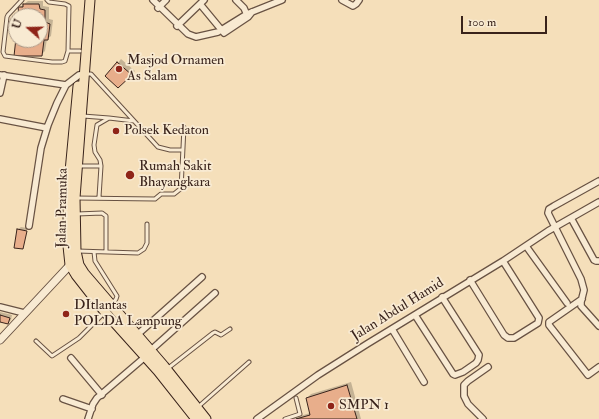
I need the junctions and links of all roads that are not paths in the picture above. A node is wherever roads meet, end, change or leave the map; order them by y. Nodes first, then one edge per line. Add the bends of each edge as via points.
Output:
1 (22, 0) edge
2 (47, 0) edge
3 (84, 0) edge
4 (90, 0) edge
5 (147, 0) edge
6 (153, 0) edge
7 (166, 0) edge
8 (236, 0) edge
9 (282, 0) edge
10 (342, 0) edge
11 (359, 0) edge
12 (202, 2) edge
13 (159, 8) junction
14 (249, 14) junction
15 (177, 26) junction
16 (223, 31) junction
17 (68, 51) junction
18 (80, 51) junction
19 (82, 74) junction
20 (2, 75) edge
21 (66, 85) junction
22 (0, 93) edge
23 (81, 116) junction
24 (109, 118) junction
25 (0, 119) edge
26 (134, 121) junction
27 (184, 127) dead end
28 (48, 128) junction
29 (182, 150) junction
30 (74, 166) junction
31 (101, 166) junction
32 (599, 181) edge
33 (196, 184) dead end
34 (181, 189) junction
35 (99, 197) junction
36 (75, 198) junction
37 (599, 203) edge
38 (76, 214) junction
39 (571, 218) junction
40 (147, 224) dead end
41 (29, 226) dead end
42 (555, 226) junction
43 (526, 246) junction
44 (76, 251) junction
45 (94, 252) junction
46 (106, 252) junction
47 (503, 261) junction
48 (599, 261) edge
49 (70, 265) junction
50 (202, 277) dead end
51 (470, 280) junction
52 (215, 293) dead end
53 (442, 297) junction
54 (583, 298) junction
55 (567, 303) dead end
56 (0, 307) edge
57 (108, 308) junction
58 (24, 313) junction
59 (415, 315) junction
60 (599, 326) edge
61 (230, 329) dead end
62 (392, 329) junction
63 (137, 335) junction
64 (0, 340) edge
65 (36, 341) dead end
66 (148, 354) junction
67 (71, 358) dead end
68 (248, 362) dead end
69 (488, 367) dead end
70 (599, 368) edge
71 (163, 369) junction
72 (424, 382) dead end
73 (102, 394) junction
74 (296, 398) dead end
75 (63, 399) dead end
76 (197, 408) junction
77 (92, 409) junction
78 (88, 419) edge
79 (196, 419) edge
80 (206, 419) edge
81 (257, 419) edge
82 (285, 419) edge
83 (483, 419) edge

1 - 17 lane via 7,17 3,52 5,56 62,62 65,61
2 - 17 lane via 69,6
3 - 18 main road, Jalan Pramuka
4 - 19 main road, Jalan Pramuka
5 - 13 street
6 - 13 street
7 - 13 street
8 - 14 street
9 - 14 street
10 - 11 street via 353,6
12 - 15 street
12 - 16 street
13 - 15 street
14 - 16 street
15 - 16 street via 188,40 207,38
17 - 18 lane
18 - 19 main road, Jalan Pramuka
19 - 21 street
19 - 23 main road, Jalan Pramuka
19 - 26 lane via 91,74
19 - 30 main road, Jalan Pramuka
20 - 21 street
20 - 22 street
21 - 28 street
23 - 24 lane
23 - 30 main road, Jalan Pramuka
24 - 26 lane
24 - 31 lane via 97,125 94,145
25 - 28 street
26 - 29 lane via 158,147
27 - 29 lane
28 - 41 street via 41,148
29 - 34 lane
30 - 31 lane
30 - 36 main road, Jalan Pramuka
30 - 49 main road, Jalan Pramuka via 68,193
31 - 35 lane
32 - 42 street via 549,210 548,216
33 - 34 lane via 188,184
34 - 35 lane via 174,194 161,194 155,199
35 - 36 lane
36 - 38 main road, Jalan Pramuka
37 - 39 street, Jalan Abdul Hamid
38 - 44 main road, Jalan Pramuka
38 - 46 lane via 102,213 106,216
39 - 42 street, Jalan Abdul Hamid
39 - 48 street via 594,260
40 - 46 lane via 147,243 142,251
42 - 43 street, Jalan Abdul Hamid
42 - 54 street via 581,279
43 - 47 street, Jalan Abdul Hamid
43 - 55 street
44 - 45 lane
44 - 57 main road, Jalan Pramuka via 79,265
45 - 46 lane
45 - 57 lane via 95,262 117,296
47 - 51 street, Jalan Abdul Hamid
47 - 51 street via 539,318 538,323 514,338 504,335
49 - 57 main road, Jalan Pramuka via 76,275
49 - 58 street
50 - 63 street
51 - 53 street, Jalan Abdul Hamid
52 - 66 street
53 - 59 street, Jalan Abdul Hamid
53 - 59 street via 479,355 476,362 462,372 455,375 450,370
54 - 60 street via 581,306
54 - 70 street via 549,324 588,375
56 - 58 street
57 - 63 main road, Jalan Pramuka
57 - 65 lane via 79,338 52,356
57 - 66 main road, Jalan Pramuka
58 - 64 street
59 - 62 street, Jalan Abdul Hamid
61 - 71 lane via 221,335 213,333
62 - 72 street
62 - 81 street, Jalan Abdul Hamid via 318,375
63 - 66 main road, Jalan Pramuka
66 - 71 main road, Jalan Pramuka
66 - 73 street
67 - 73 street
68 - 76 lane
69 - 83 street via 464,385 464,396 468,404
71 - 76 main road, Jalan Pramuka
71 - 79 main road, Jalan Pramuka
73 - 77 street
74 - 82 lane via 300,414
75 - 77 street
76 - 80 main road, Jalan Pramuka
77 - 78 street

